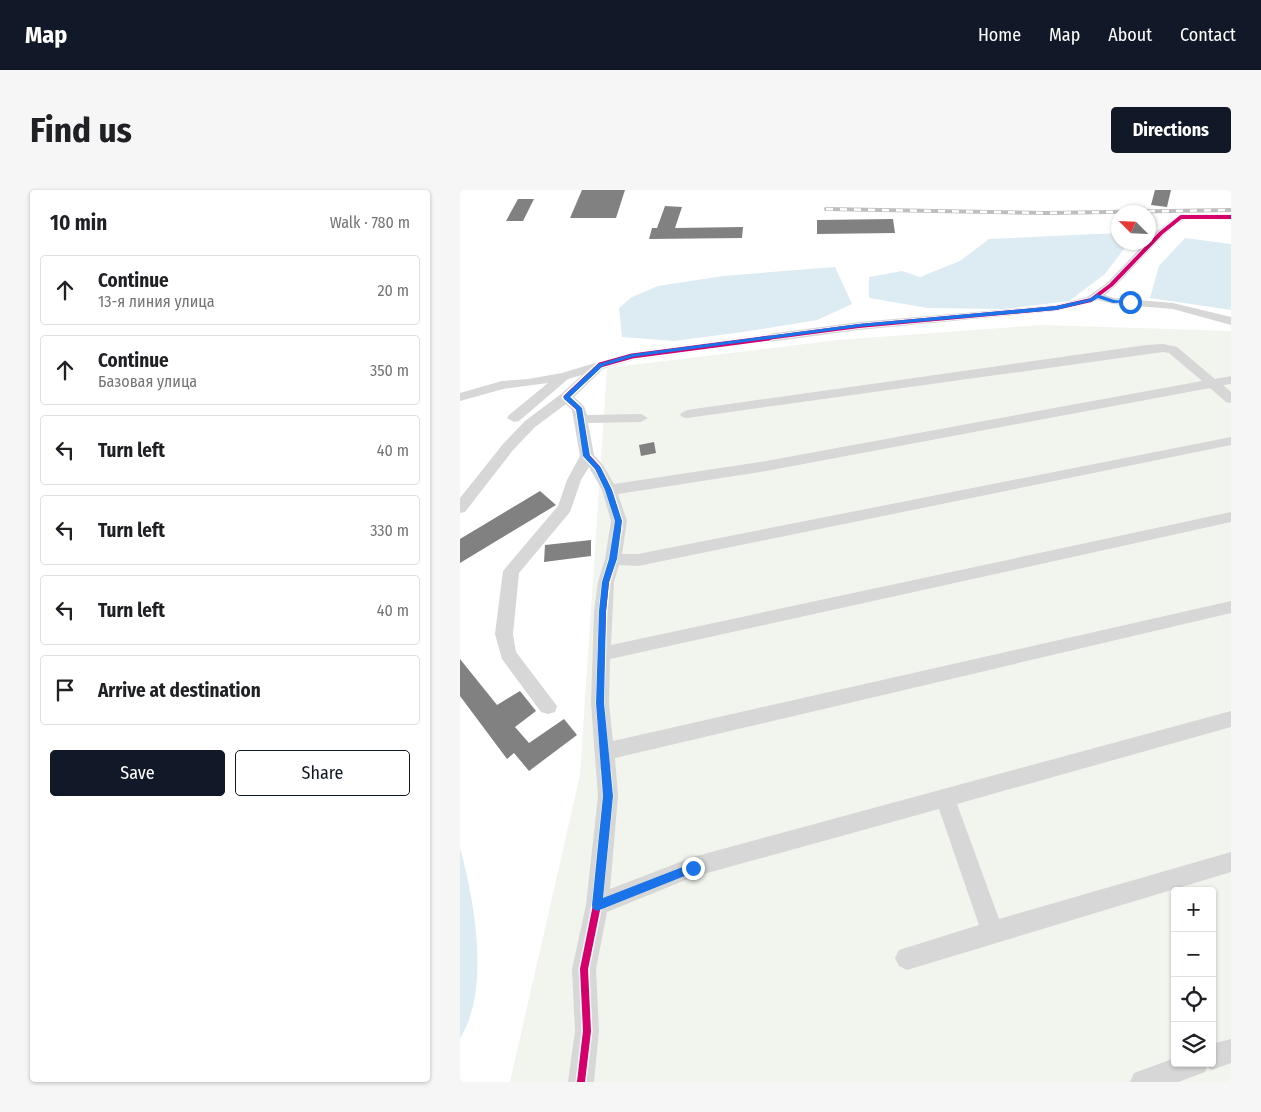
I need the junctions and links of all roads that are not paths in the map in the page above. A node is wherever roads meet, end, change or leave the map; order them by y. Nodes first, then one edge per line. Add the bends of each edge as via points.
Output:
1 (1231, 217) edge
2 (1097, 296) junction
3 (1231, 320) edge
4 (600, 365) junction
5 (564, 376) junction
6 (1231, 380) edge
7 (1212, 384) junction
8 (460, 397) edge
9 (566, 397) junction
10 (1231, 399) edge
11 (687, 414) dead end
12 (514, 418) dead end
13 (641, 418) dead end
14 (581, 419) junction
15 (1231, 441) edge
16 (586, 456) junction
17 (609, 490) junction
18 (460, 508) edge
19 (1231, 517) edge
20 (613, 559) junction
21 (1231, 607) edge
22 (602, 654) junction
23 (548, 706) dead end
24 (1231, 720) edge
25 (603, 752) junction
26 (944, 798) junction
27 (1231, 862) edge
28 (597, 905) junction
29 (993, 933) junction
30 (908, 958) dead end
31 (1231, 1051) edge
32 (1216, 1056) edge
33 (1185, 1067) edge
34 (581, 1082) edge
35 (1142, 1082) edge

1 - 2 street via 1181,217
2 - 3 street via 1113,301 1173,306
2 - 4 street via 1056,308 859,326 632,356
4 - 5 street
4 - 9 street
5 - 8 street via 502,385
5 - 12 street
6 - 7 street
7 - 10 street
7 - 11 street via 1173,350 1146,348
7 - 17 street via 760,467
9 - 14 street via 579,408
9 - 18 street via 530,424 508,447
13 - 14 street
14 - 16 street
15 - 20 street via 638,560
16 - 17 street via 598,468
16 - 23 street via 565,508 511,572 504,634 508,654
17 - 20 street via 618,521
19 - 22 street
20 - 22 street via 602,611
21 - 25 street
22 - 25 street
24 - 26 street
25 - 28 street via 608,796
26 - 28 street via 693,868
26 - 29 street
27 - 29 street
28 - 34 street via 584,969 587,1031
29 - 30 street
31 - 32 street
33 - 35 street

